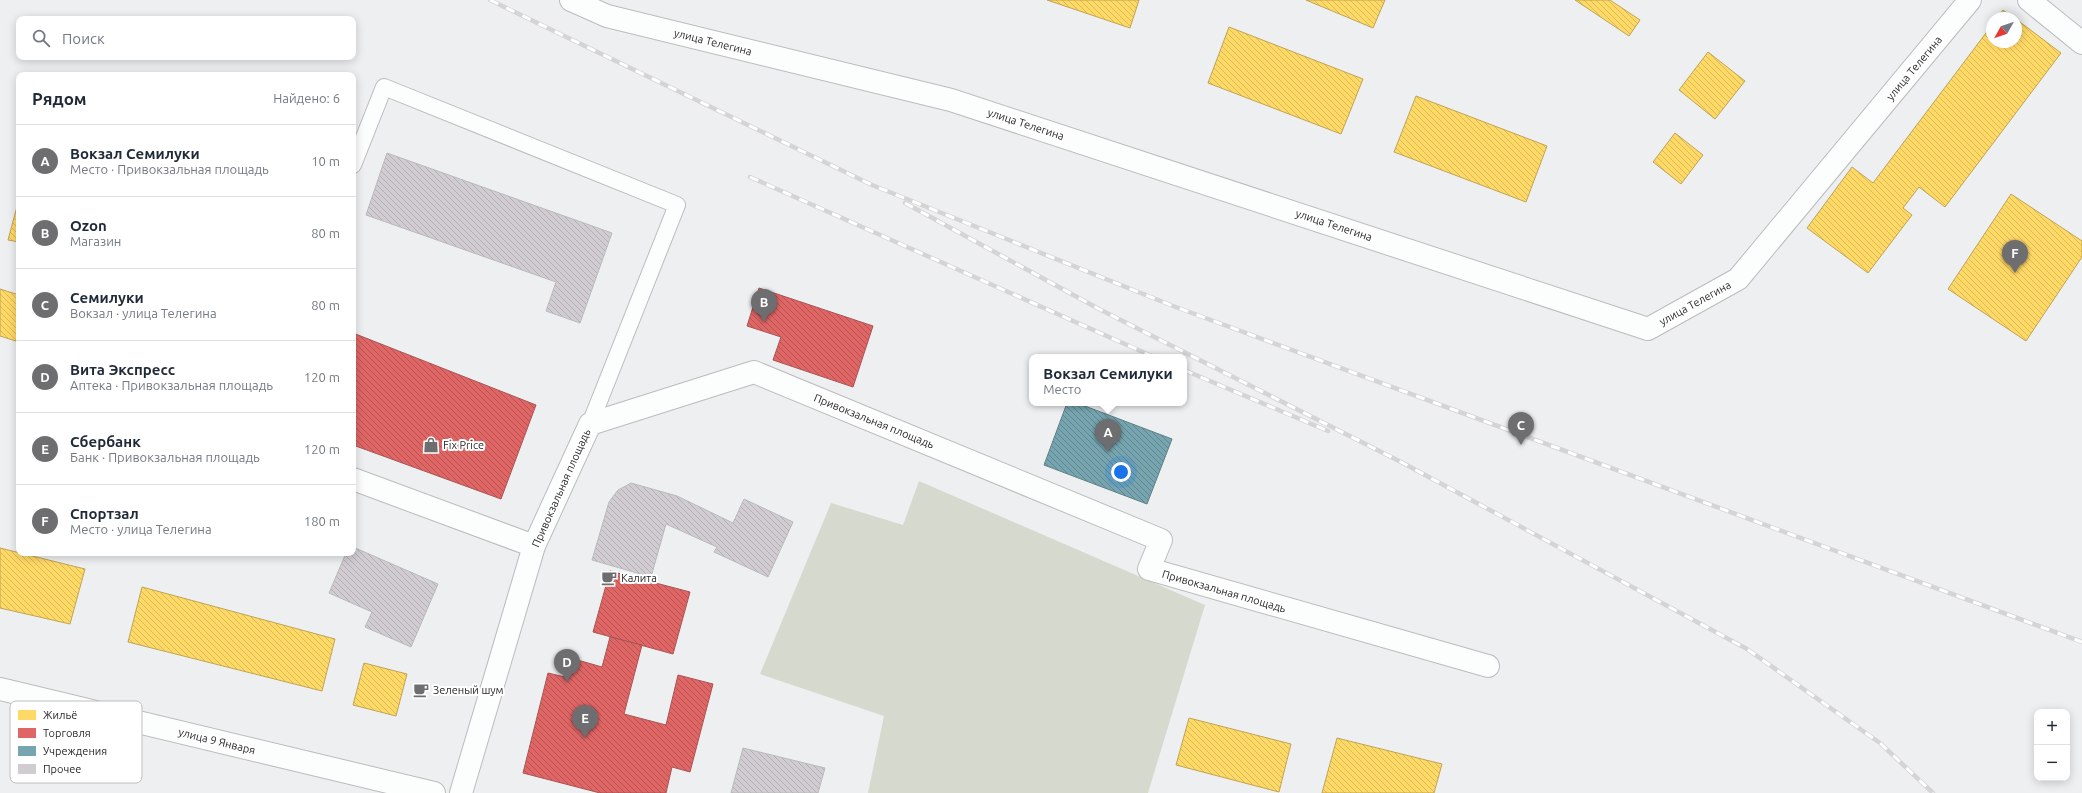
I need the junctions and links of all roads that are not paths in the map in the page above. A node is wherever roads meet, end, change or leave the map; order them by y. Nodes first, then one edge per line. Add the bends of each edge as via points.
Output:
1 (571, 0) edge
2 (1970, 0) edge
3 (2029, 0) edge
4 (2082, 43) edge
5 (356, 157) edge
6 (590, 424) junction
7 (356, 480) edge
8 (534, 546) junction
9 (1488, 666) dead end
10 (0, 688) edge
11 (54, 701) edge
12 (142, 722) edge
13 (434, 793) edge
14 (461, 793) edge

1 - 2 street, улица Телегина via 606,16 951,100 1648,329 1738,279
3 - 4 street
5 - 6 lane via 384,87 677,204
6 - 8 street, Привокзальная площадь
6 - 9 street, Привокзальная площадь via 754,372 1161,540 1149,569
7 - 8 street
8 - 14 street, Привокзальная площадь
10 - 11 street, улица 9 Января
12 - 13 street, улица 9 Января

